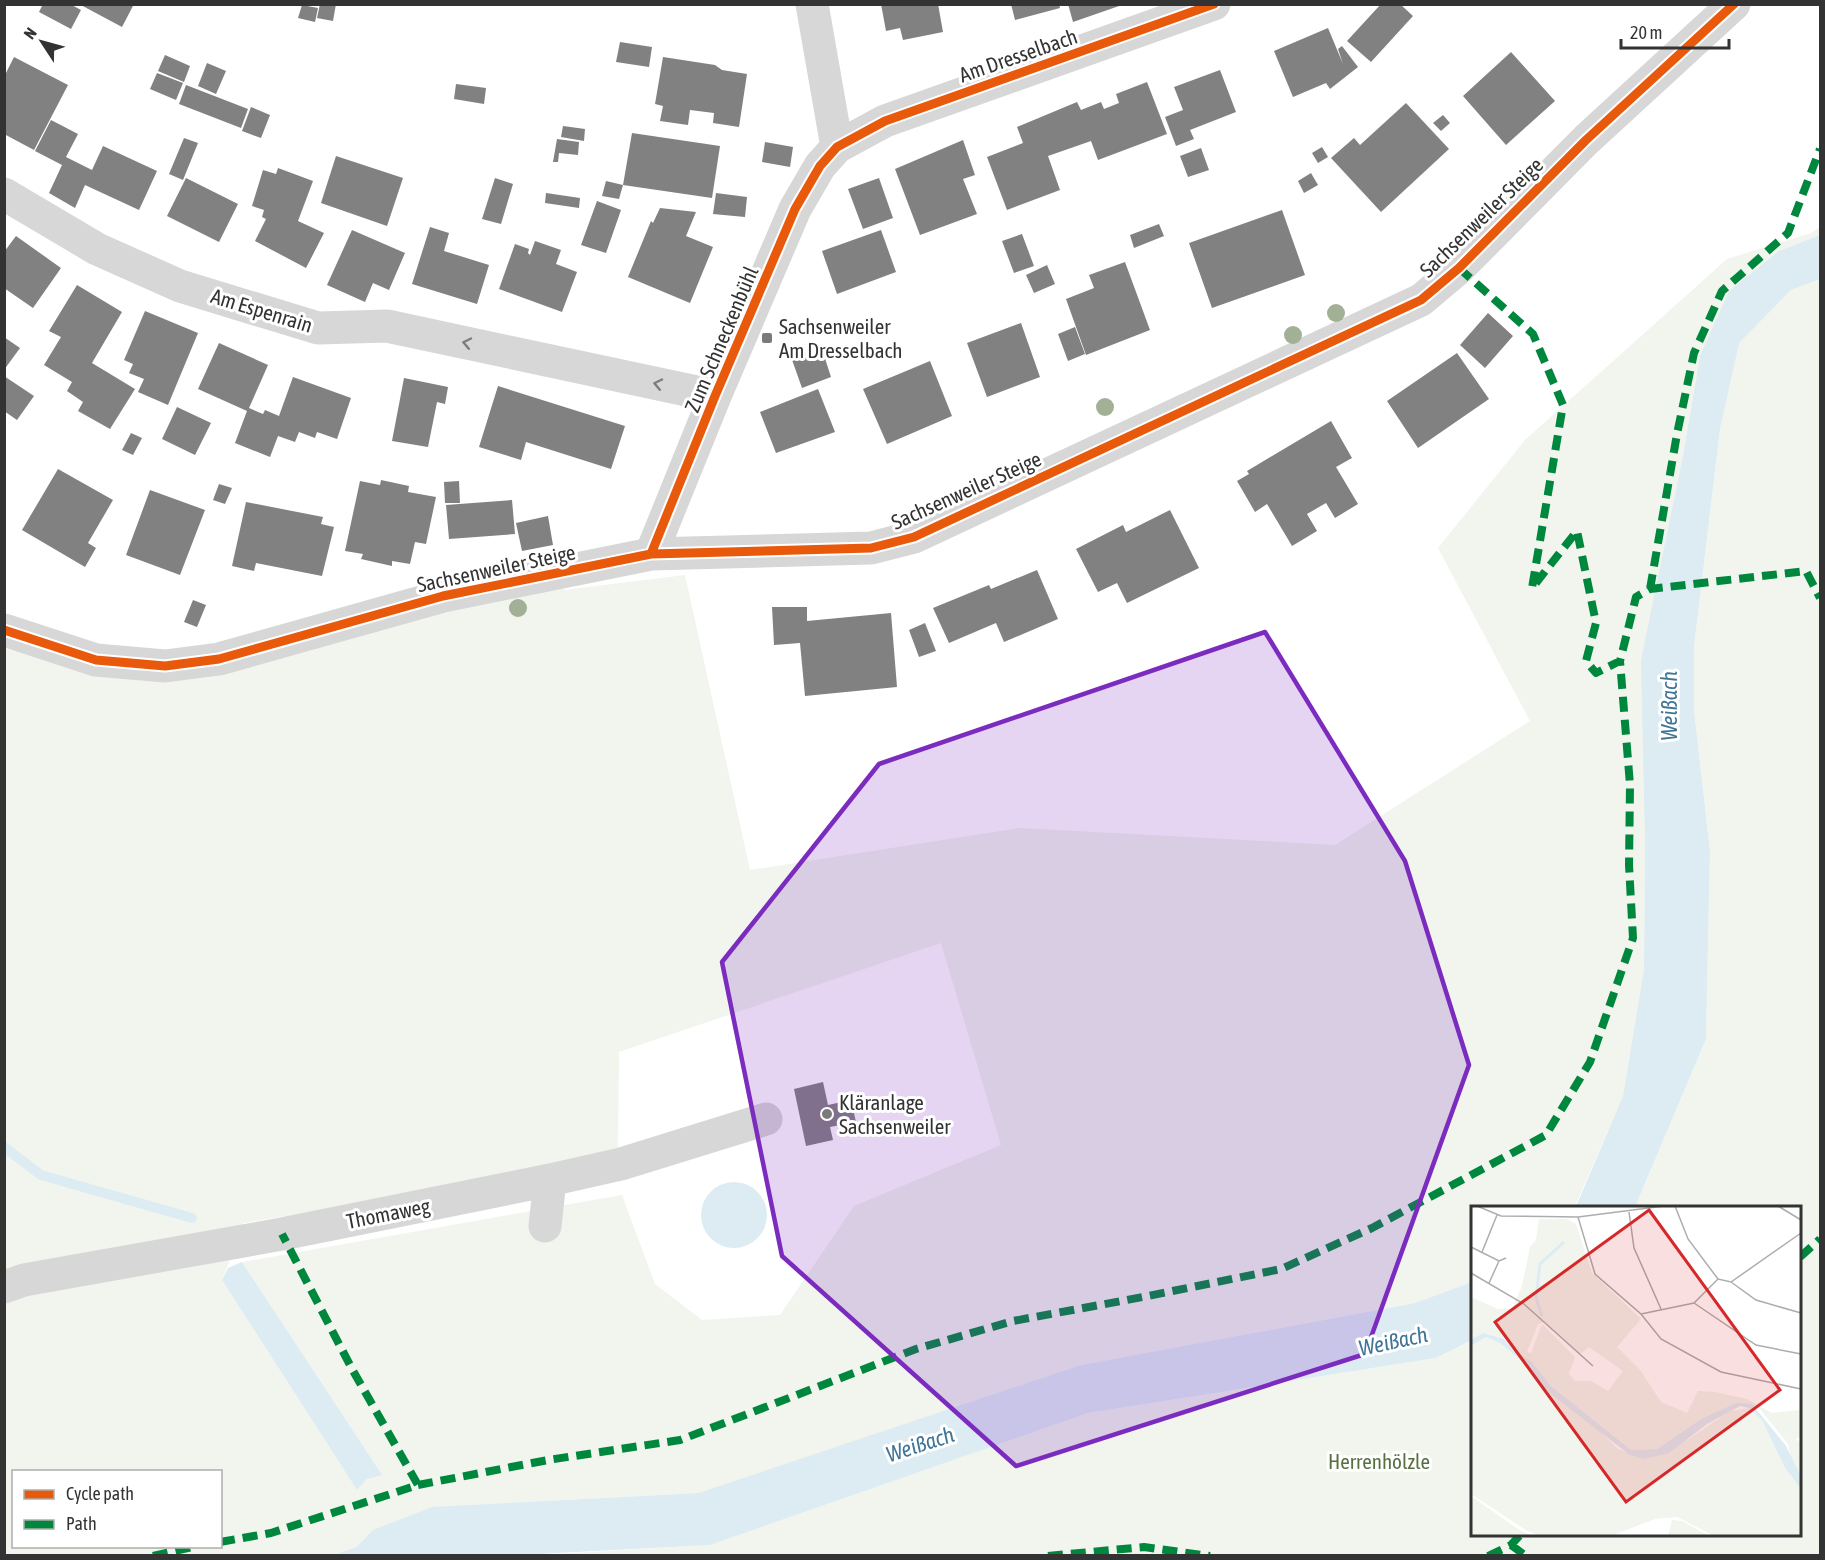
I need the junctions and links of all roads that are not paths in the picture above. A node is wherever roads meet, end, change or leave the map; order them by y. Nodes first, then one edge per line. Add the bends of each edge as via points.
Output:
1 (812, 4) edge
2 (1214, 4) edge
3 (1734, 4) edge
4 (837, 147) junction
5 (4, 194) edge
6 (715, 396) junction
7 (651, 554) junction
8 (4, 630) edge
9 (766, 1119) dead end
10 (550, 1180) junction
11 (545, 1226) dead end
12 (4, 1287) edge

1 - 4 street
2 - 4 street, Am Dresselbach via 885,121
3 - 7 street, Sachsenweiler Steige via 1421,300 914,537 871,548
4 - 6 street, Zum Schneckenbühl via 820,166 795,210
6 -> 5 street, Am Espenrain via 387,326 318,328 180,286 97,249
6 - 7 street, Zum Schneckenbühl
7 - 8 street, Sachsenweiler Steige via 443,596 219,659 165,666 96,660
9 - 10 street, Thomaweg via 621,1164
10 - 11 street
10 - 12 street, Thomaweg via 24,1280

